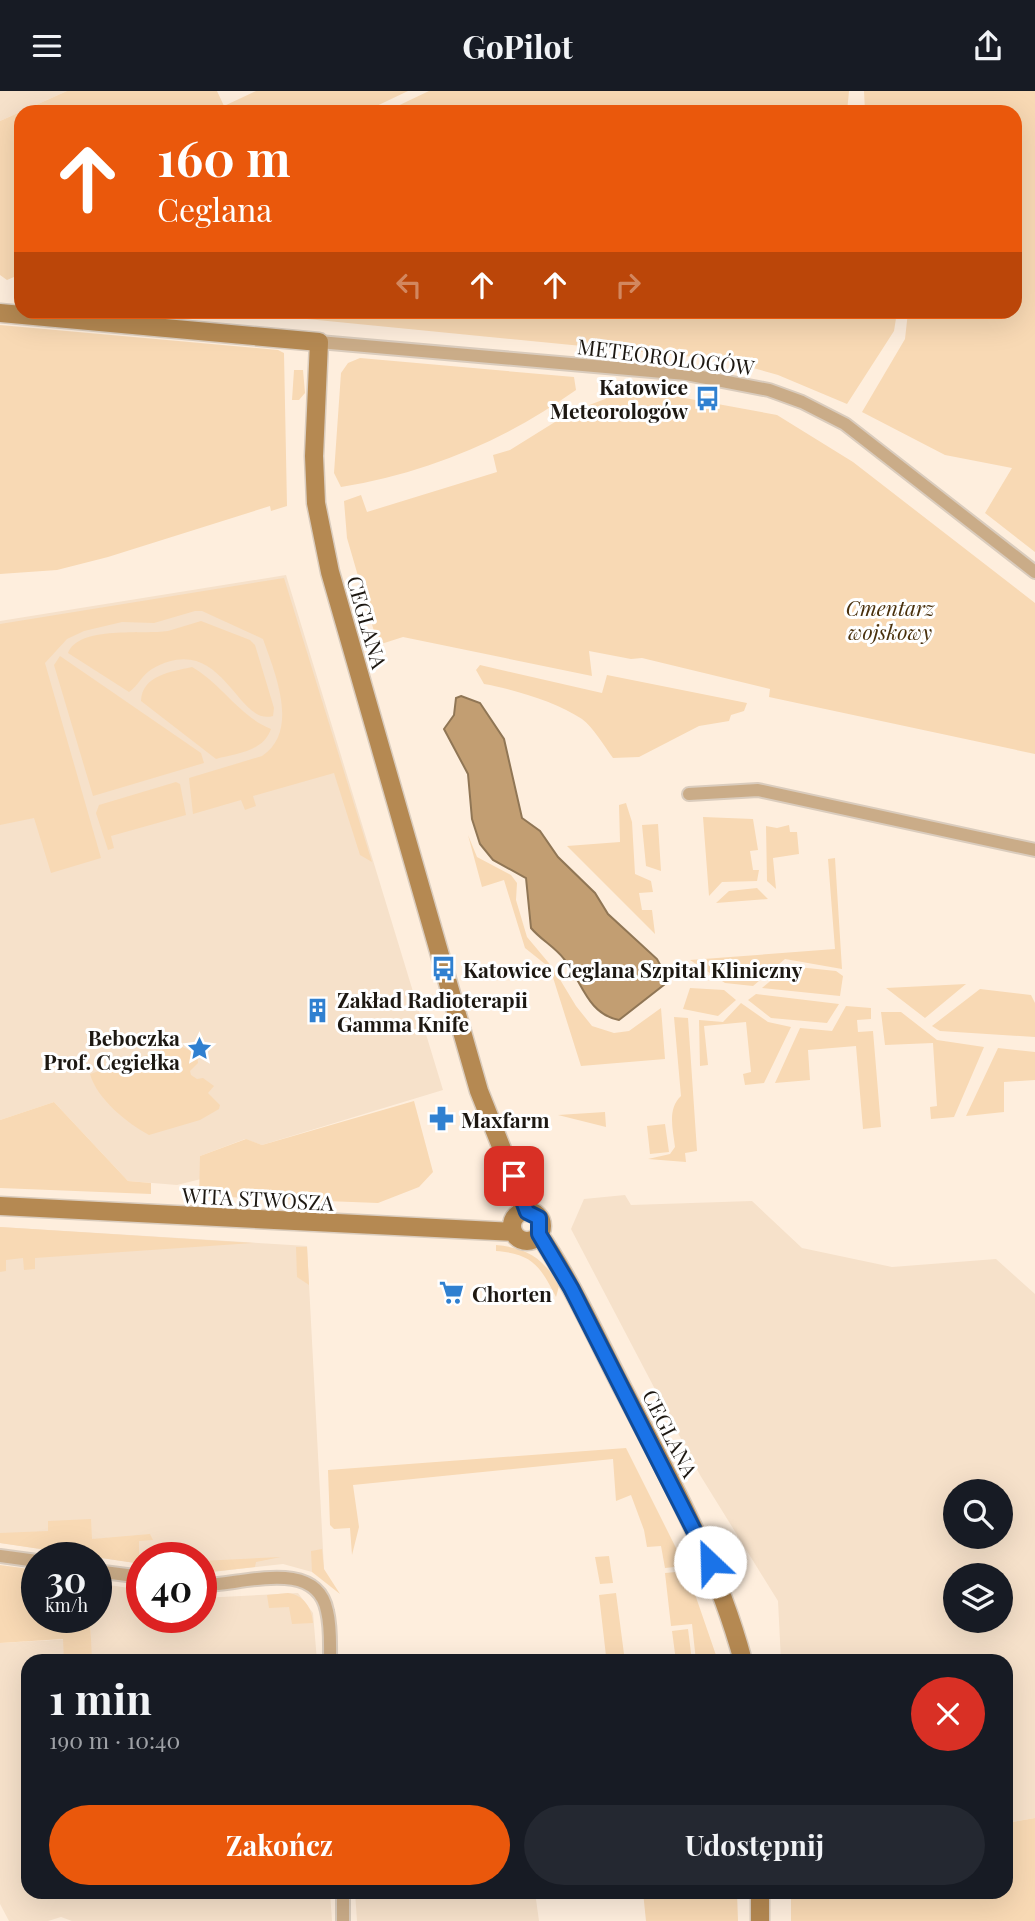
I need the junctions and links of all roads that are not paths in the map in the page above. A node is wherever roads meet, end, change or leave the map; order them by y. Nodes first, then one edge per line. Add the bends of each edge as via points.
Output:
1 (66, 319) edge
2 (319, 342) junction
3 (1035, 572) edge
4 (689, 794) dead end
5 (1035, 850) edge
6 (0, 1206) edge
7 (527, 1212) junction
8 (513, 1232) junction
9 (539, 1234) junction
10 (0, 1556) edge
11 (21, 1559) edge
12 (217, 1584) edge
13 (330, 1654) edge
14 (741, 1654) edge
15 (343, 1899) edge
16 (760, 1899) edge
17 (343, 1921) edge
18 (760, 1921) edge

1 - 2 street
2 - 3 street, METEOROLOGÓW via 685,374 769,390 816,408 867,439
2 - 7 street, CEGLANA via 316,503 330,572 477,1082
4 - 5 street via 758,790
6 - 8 street, WITA STWOSZA
7 - 8 street via 514,1219
7 - 9 street via 539,1218
8 - 9 street via 526,1241
9 - 14 street, CEGLANA via 696,1531 717,1578
10 - 11 street
12 - 13 street via 285,1578 309,1584 327,1609
15 - 17 street
16 - 18 street

